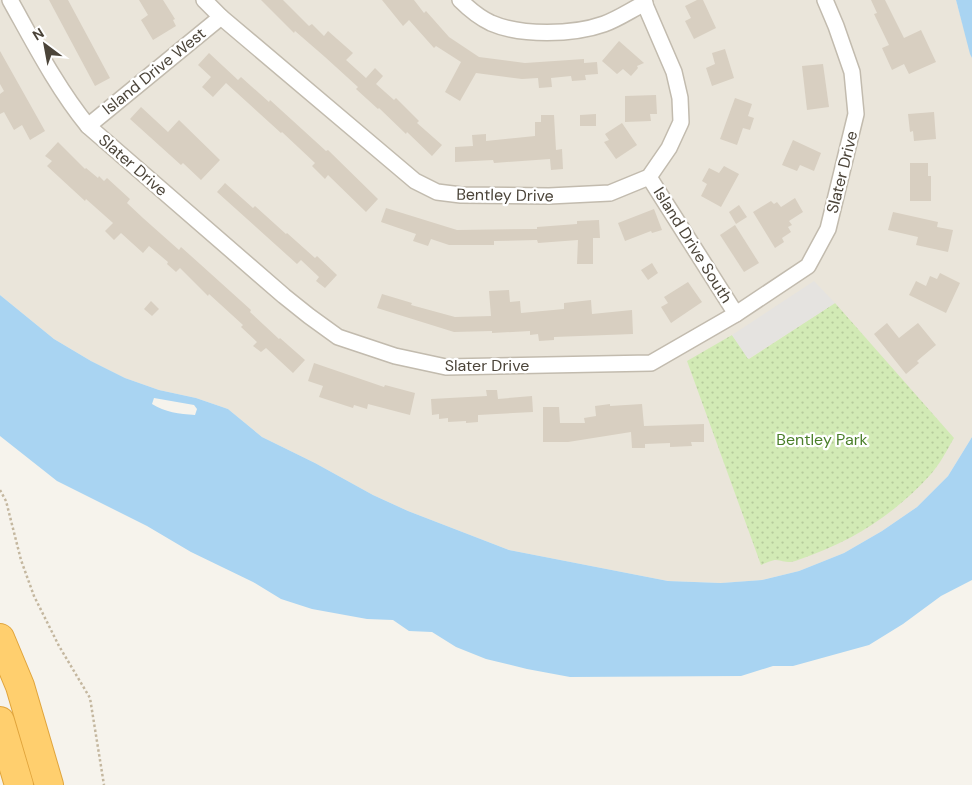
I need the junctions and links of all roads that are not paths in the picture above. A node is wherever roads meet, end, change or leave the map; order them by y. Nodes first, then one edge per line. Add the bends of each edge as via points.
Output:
1 (10, 0) edge
2 (204, 0) edge
3 (460, 0) edge
4 (825, 0) edge
5 (644, 2) edge
6 (221, 17) junction
7 (88, 126) junction
8 (650, 177) junction
9 (736, 314) junction
10 (0, 638) edge
11 (20, 686) junction
12 (0, 721) edge
13 (0, 729) edge
14 (10, 785) edge
15 (19, 785) edge
16 (48, 785) edge
17 (59, 785) edge

1 - 7 street, Slater Drive via 63,93
2 - 6 street, Bentley Drive
3 - 5 street via 473,13 491,23 539,32 579,31 604,24
4 - 9 street, Slater Drive via 852,72 856,114 828,229 808,266
5 - 8 street via 674,72 682,122
6 - 7 street, Island Drive West
6 - 8 street, Bentley Drive via 415,182 437,192 461,195 610,194
7 - 9 street, Slater Drive via 309,316 338,337 395,356 446,367 651,363
8 - 9 street, Island Drive South
10 - 11 highway
11 - 16 highway
11 - 17 highway
12 - 15 highway
13 - 14 highway

